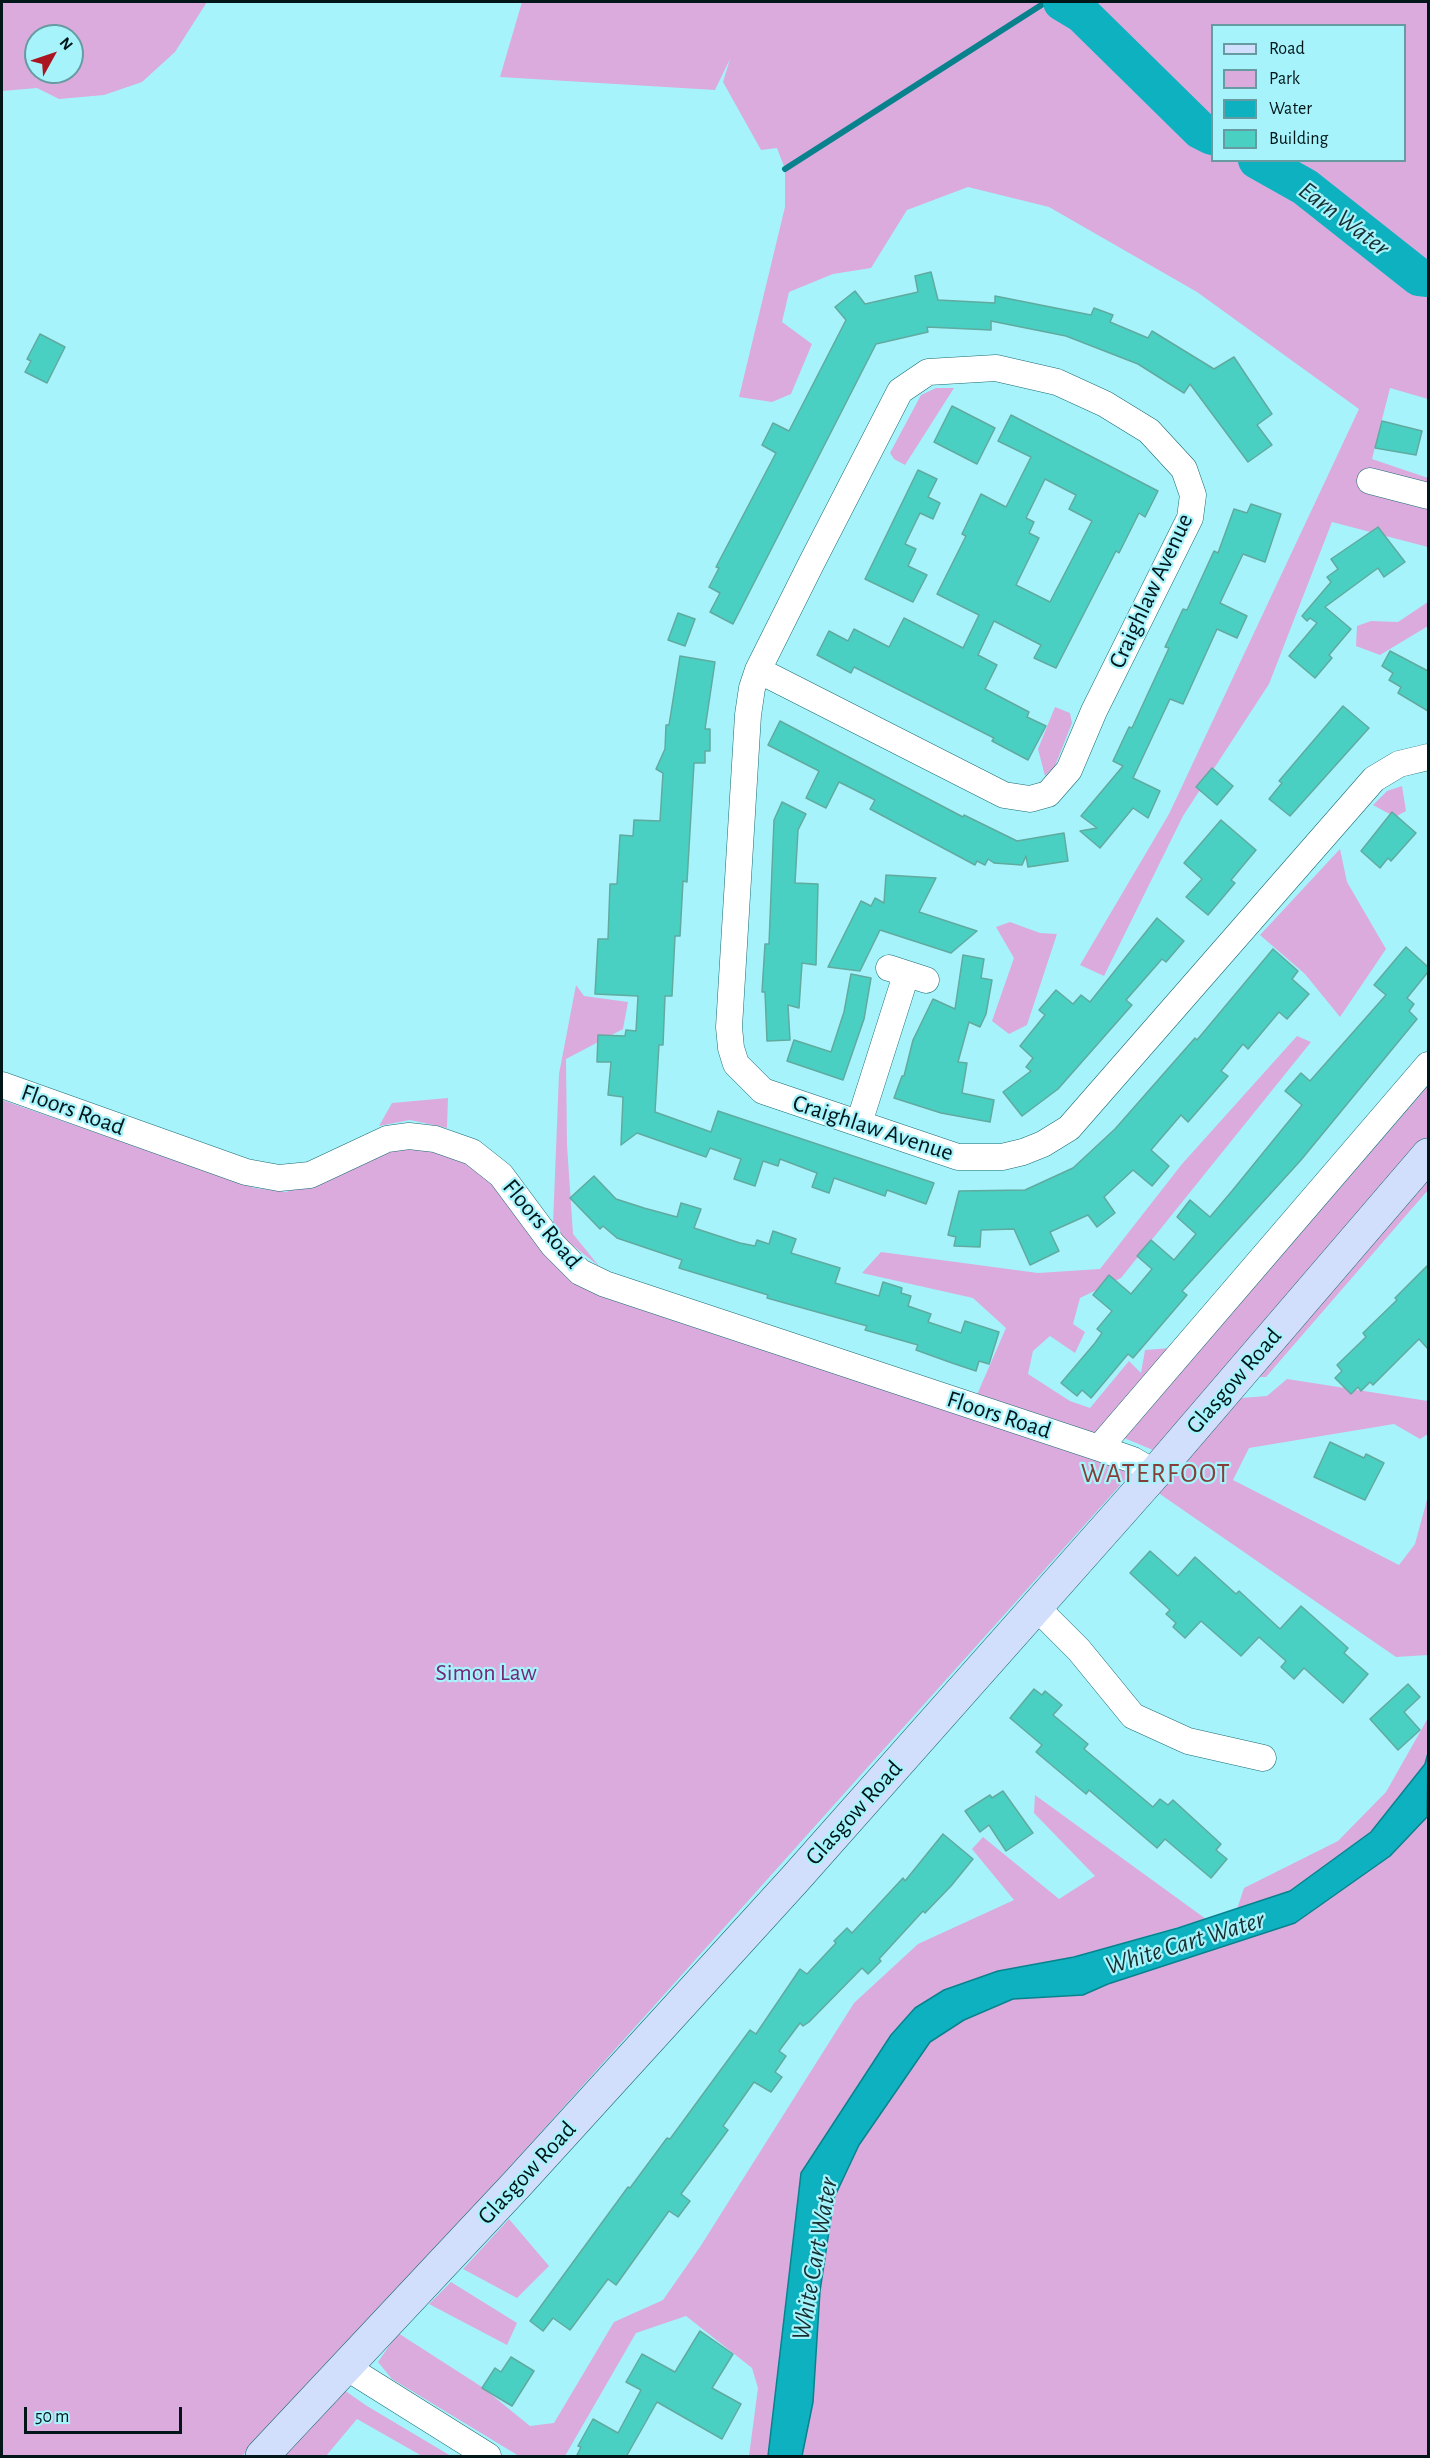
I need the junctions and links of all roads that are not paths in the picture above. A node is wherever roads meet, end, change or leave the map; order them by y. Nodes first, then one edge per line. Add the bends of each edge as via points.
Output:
1 (1370, 481) dead end
2 (1428, 496) edge
3 (758, 670) junction
4 (1428, 756) edge
5 (907, 975) dead end
6 (1428, 1065) edge
7 (2, 1085) edge
8 (859, 1123) junction
9 (1428, 1155) edge
10 (1099, 1448) junction
11 (1155, 1473) junction
12 (1036, 1607) junction
13 (1263, 1758) dead end
14 (346, 2367) junction
15 (262, 2457) edge
16 (488, 2457) edge

1 - 2 street
3 - 3 street, Craighlaw Avenue via 900,391 928,372 996,368 1057,382 1106,404 1149,432 1184,469 1193,495 1190,518 1094,711 1069,770 1048,794 1030,799 1004,795
3 - 8 street, Craighlaw Avenue via 748,715 729,1027 731,1047 736,1064 763,1091
4 - 8 street, Craighlaw Avenue via 1399,764 1374,779 1069,1128 1023,1152 979,1159 958,1157
5 - 8 street
6 - 10 street
7 - 10 street, Floors Road via 246,1172 279,1178 310,1175 387,1139 435,1139 472,1152 501,1175 553,1245 580,1272 597,1280
9 - 11 main road, Glasgow Road
10 - 11 street, Floors Road
11 - 12 main road, Glasgow Road
12 - 13 street via 1079,1650 1133,1716 1188,1741
12 - 14 main road, Glasgow Road via 772,1904
14 - 15 main road, Glasgow Road
14 - 16 street

